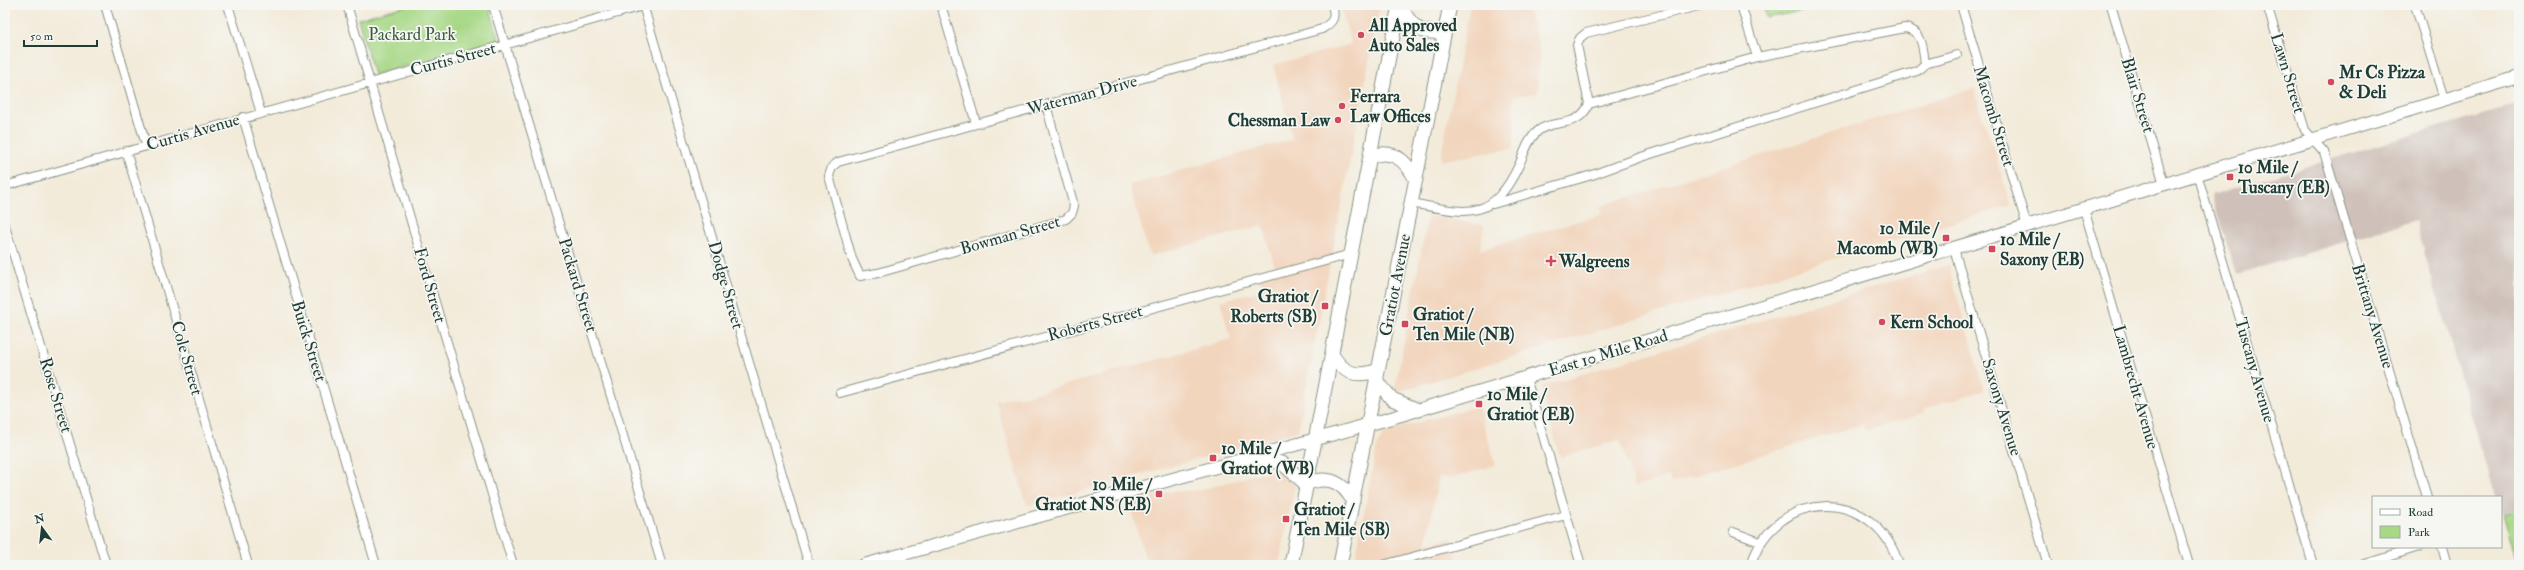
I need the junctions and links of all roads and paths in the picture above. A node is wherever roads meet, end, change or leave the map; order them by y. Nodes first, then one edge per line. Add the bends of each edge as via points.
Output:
1 (105, 5) edge
2 (228, 5) edge
3 (347, 5) edge
4 (493, 5) edge
5 (644, 5) edge
6 (941, 5) edge
7 (1332, 5) edge
8 (1399, 5) edge
9 (1450, 5) edge
10 (1703, 5) edge
11 (1741, 5) edge
12 (1961, 5) edge
13 (2111, 5) edge
14 (2267, 5) edge
15 (2415, 5) edge
16 (1444, 31) junction
17 (506, 44) junction
18 (1957, 55) dead end
19 (1757, 57) junction
20 (1925, 64) junction
21 (2519, 77) edge
22 (370, 81) junction
23 (2444, 99) junction
24 (1589, 104) junction
25 (1046, 105) junction
26 (261, 112) junction
27 (243, 117) junction
28 (976, 123) junction
29 (2312, 140) junction
30 (146, 146) junction
31 (126, 152) junction
32 (1370, 156) junction
33 (832, 167) joint
34 (2197, 174) junction
35 (1416, 180) junction
36 (2164, 184) junction
37 (5, 186) edge
38 (1411, 203) junction
39 (1493, 204) junction
40 (2084, 209) junction
41 (5, 226) edge
42 (2027, 226) junction
43 (1954, 249) junction
44 (1351, 254) junction
45 (1332, 354) junction
46 (1377, 375) junction
47 (1526, 378) junction
48 (840, 393) dead end
49 (1418, 410) junction
50 (1367, 425) junction
51 (1315, 440) junction
52 (1252, 457) junction
53 (1306, 484) junction
54 (2427, 496) edge
55 (1352, 502) junction
56 (1566, 515) junction
57 (1733, 532) dead end
58 (1760, 542) junction
59 (2416, 548) edge
60 (2442, 548) edge
61 (106, 565) edge
62 (248, 565) edge
63 (376, 565) edge
64 (513, 565) edge
65 (662, 565) edge
66 (809, 565) edge
67 (864, 565) edge
68 (1291, 565) edge
69 (1340, 565) edge
70 (1383, 565) edge
71 (1580, 565) edge
72 (1751, 565) edge
73 (1899, 565) edge
74 (2048, 565) edge
75 (2189, 565) edge
76 (2313, 565) edge
77 (2362, 565) edge
78 (2447, 565) edge

1 - 30 street
2 - 26 street
3 - 22 street, Ford Street
4 - 17 street, Packard Street
5 - 17 street, Curtis Street
5 - 66 street, Dodge Street
6 - 28 street
7 - 25 street, Waterman Drive via 1332,23 1310,33
8 - 16 main road via 1412,24 1422,31
8 - 32 main road
9 - 16 main road, Gratiot Avenue
10 - 24 street via 1586,33 1580,38 1577,45
11 - 19 street
12 - 42 street, Macomb Street
13 - 36 street, Blair Street
14 - 29 street, Lawn Street via 2305,130
15 - 23 street
16 - 35 main road, Gratiot Avenue
17 - 22 street, Curtis Street
17 - 65 street, Packard Street
18 - 20 street
19 - 20 street via 1905,28 1914,30 1919,36
19 - 24 street
20 - 39 street via 1917,71
21 - 23 main road
22 - 26 street, Curtis Street
22 - 64 street, Ford Street
23 - 29 main road
24 - 39 street via 1582,115 1572,121 1538,130 1513,176
25 - 28 street, Waterman Drive
25 - 33 street, Bowman Street via 1074,206 1071,215 1066,219 860,276 852,259 829,176
26 - 27 street, Curtis Avenue
27 - 30 street, Curtis Avenue
27 - 63 street, Buick Street
28 - 33 street, Waterman Drive via 846,159
29 - 34 main road
29 - 54 street, Brittany Avenue via 2324,152
30 - 31 street, Curtis Avenue
31 - 37 street
31 - 62 street, Cole Street
32 - 35 main road via 1384,153 1396,156 1407,165
32 - 44 main road
34 - 36 main road, East 10 Mile Road
34 - 76 street, Tuscany Avenue
35 - 38 main road, Gratiot Avenue
36 - 40 main road, East 10 Mile Road
38 - 39 street via 1455,212 1476,211
38 - 46 main road, Gratiot Avenue
40 - 42 main road, East 10 Mile Road
40 - 75 street, Lambrecht Avenue
41 - 61 street, Rose Street
42 - 43 main road, East 10 Mile Road
43 - 47 main road, East 10 Mile Road
43 - 74 street, Saxony Avenue
44 - 45 main road
44 - 48 street, Roberts Street
45 - 46 main road via 1341,368 1351,374
45 - 51 main road
46 - 49 main road via 1392,399
46 - 50 main road, Gratiot Avenue
47 - 49 main road, East 10 Mile Road
47 - 56 street
49 - 50 main road, East 10 Mile Road
50 - 51 main road, East 10 Mile Road
50 - 55 main road, Gratiot Avenue
51 - 52 main road, East 10 Mile Road
51 - 53 main road
52 - 53 main road via 1282,463
52 - 67 main road, East 10 Mile Road
53 - 55 main road via 1320,480 1335,481 1347,490
53 - 68 main road
55 - 69 main road, Gratiot Avenue
56 - 70 street
56 - 71 street
57 - 58 street
58 - 72 street
58 - 73 street via 1776,524 1792,515 1811,508 1829,506 1848,509 1873,521 1889,540
59 - 77 street
60 - 78 street

